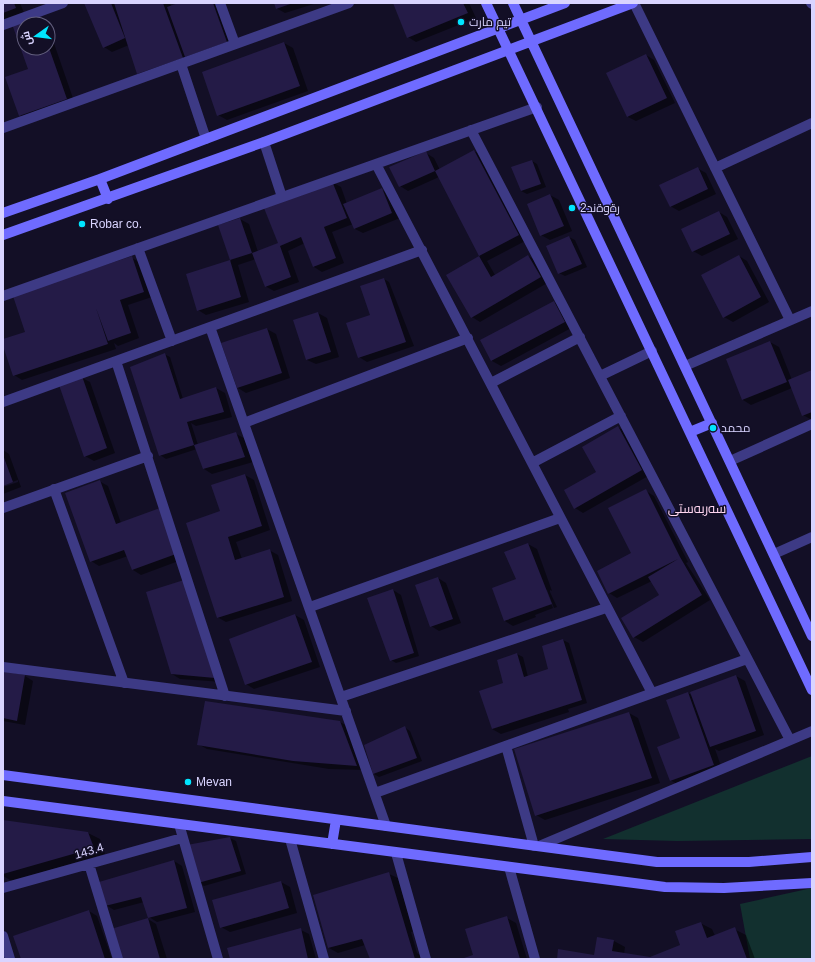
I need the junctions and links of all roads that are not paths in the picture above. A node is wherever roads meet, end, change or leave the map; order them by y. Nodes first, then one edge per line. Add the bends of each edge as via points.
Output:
1 (63, 3) edge
2 (220, 3) edge
3 (349, 3) edge
4 (486, 3) edge
5 (513, 3) edge
6 (565, 3) edge
7 (634, 3) edge
8 (332, 6) edge
9 (520, 19) junction
10 (3, 25) edge
11 (498, 27) junction
12 (531, 42) junction
13 (235, 44) junction
14 (509, 50) junction
15 (181, 64) junction
16 (537, 107) junction
17 (812, 123) edge
18 (3, 128) edge
19 (471, 130) junction
20 (206, 139) junction
21 (264, 142) junction
22 (376, 164) junction
23 (715, 168) junction
24 (100, 179) junction
25 (282, 197) junction
26 (108, 199) junction
27 (3, 213) edge
28 (3, 235) edge
29 (138, 248) junction
30 (422, 250) junction
31 (3, 296) edge
32 (812, 311) edge
33 (790, 320) junction
34 (210, 327) junction
35 (580, 337) junction
36 (468, 338) junction
37 (172, 341) junction
38 (652, 352) junction
39 (116, 361) junction
40 (685, 366) junction
41 (600, 376) junction
42 (491, 383) junction
43 (3, 402) edge
44 (621, 416) junction
45 (244, 423) junction
46 (712, 423) junction
47 (812, 424) edge
48 (690, 432) junction
49 (148, 456) junction
50 (730, 460) junction
51 (532, 463) junction
52 (54, 490) junction
53 (3, 508) edge
54 (560, 518) junction
55 (812, 537) edge
56 (774, 554) junction
57 (310, 607) junction
58 (606, 608) junction
59 (812, 636) edge
60 (747, 659) junction
61 (3, 667) edge
62 (124, 683) junction
63 (812, 690) edge
64 (652, 693) junction
65 (225, 696) junction
66 (341, 697) junction
67 (346, 711) junction
68 (812, 731) edge
69 (790, 740) junction
70 (506, 746) junction
71 (3, 775) edge
72 (375, 793) junction
73 (3, 801) edge
74 (336, 820) junction
75 (179, 824) junction
76 (386, 826) junction
77 (182, 838) junction
78 (290, 839) junction
79 (332, 844) junction
80 (536, 846) junction
81 (396, 853) junction
82 (812, 857) edge
83 (90, 864) junction
84 (509, 867) junction
85 (812, 883) edge
86 (3, 888) edge
87 (3, 936) edge
88 (10, 959) edge
89 (118, 959) edge
90 (218, 959) edge
91 (324, 959) edge
92 (426, 959) edge
93 (535, 959) edge

1 - 10 street
2 - 13 street
3 - 8 street
4 - 11 street
5 - 9 street
6 - 9 street
7 - 12 street
7 - 23 street
8 - 13 street
9 - 11 street
9 - 12 street
11 - 14 street
11 - 20 street
12 - 14 street
12 - 40 street
13 - 15 street
14 - 16 street
14 - 21 street
15 - 18 street
15 - 20 street
16 - 19 street
16 - 38 street
17 - 23 street
19 - 22 street
19 - 35 street
20 - 24 street
21 - 25 street
21 - 26 street
22 - 25 street
22 - 30 street
23 - 33 street
24 - 26 street
24 - 27 street
25 - 29 street
26 - 28 street
29 - 31 street
29 - 37 street
30 - 34 street
30 - 36 street
32 - 33 street
33 - 40 street
34 - 37 street
34 - 45 street
35 - 41 street
35 - 42 street
36 - 42 street
36 - 45 street
37 - 39 street
38 - 41 street
38 - 48 street
39 - 43 street
39 - 49 street
40 - 46 street
41 - 44 street
42 - 51 street
44 - 51 street
44 - 60 street
45 - 57 street
46 - 48 street
46 - 50 street
47 - 50 street
48 - 63 street
49 - 52 street
49 - 65 street
50 - 56 street
51 - 54 street
52 - 53 street
52 - 62 street
54 - 57 street
54 - 58 street
55 - 56 street
56 - 59 street
57 - 66 street
58 - 64 street
58 - 66 street
60 - 64 street
60 - 69 street
61 - 62 street
62 - 65 street
64 - 70 street
65 - 67 street
66 - 67 street
67 - 72 street
68 - 69 street
69 - 80 street
70 - 72 street
70 - 80 street
71 - 74 street
72 - 76 street
73 - 75 street
74 - 76 street
74 - 79 street
75 - 77 street
75 - 78 street
76 - 80 street
77 - 83 street, 143.4
77 - 90 street
78 - 79 street
78 - 91 street
79 - 81 street
80 - 82 street via 657,862 749,862
81 - 84 street
81 - 92 street
83 - 86 street, 143.4
83 - 89 street
84 - 85 street via 665,887 724,888
84 - 93 street
87 - 88 street

